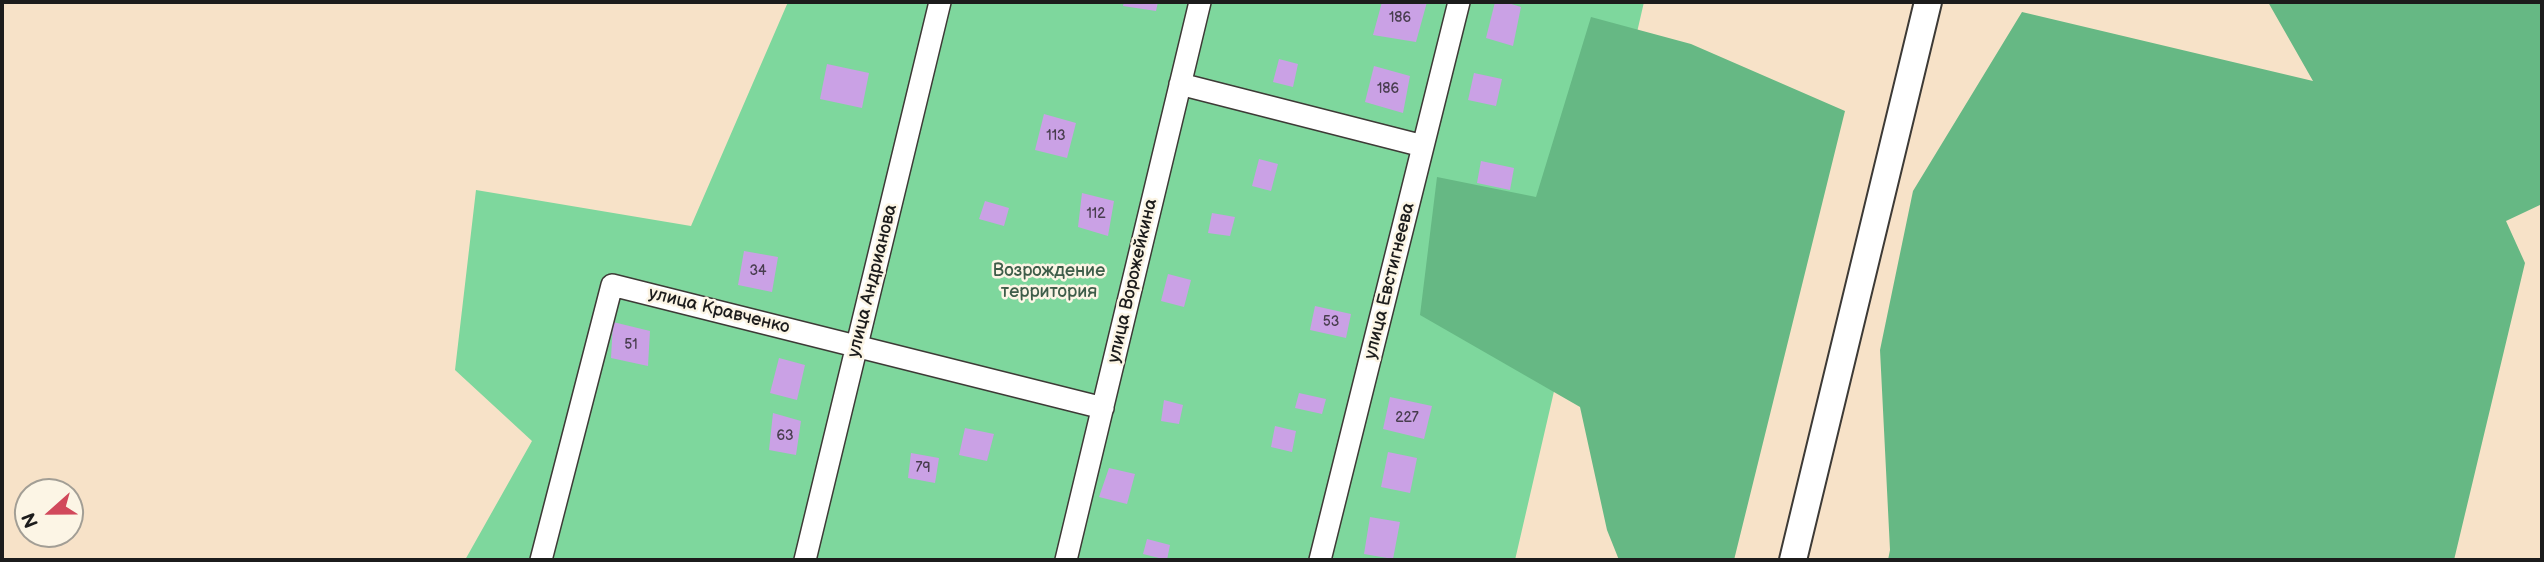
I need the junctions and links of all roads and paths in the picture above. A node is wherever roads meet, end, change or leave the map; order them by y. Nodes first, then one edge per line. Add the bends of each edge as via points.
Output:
1 (940, 2) edge
2 (1200, 2) edge
3 (1459, 2) edge
4 (1928, 2) edge
5 (1180, 84) junction
6 (1423, 146) junction
7 (857, 346) junction
8 (1103, 408) junction
9 (541, 560) edge
10 (805, 560) edge
11 (1066, 560) edge
12 (1320, 560) edge
13 (1793, 560) edge

1 - 7 street, улица Андрианова
2 - 5 street, улица Ворожейкина
3 - 6 street, улица Евстигнеева
4 - 13 main road
5 - 6 street
5 - 8 street, улица Ворожейкина
6 - 12 street, улица Евстигнеева
7 - 8 street, улица Кравченко
7 - 9 street, улица Кравченко via 612,285
7 - 10 street, улица Андрианова
8 - 11 street, улица Ворожейкина

